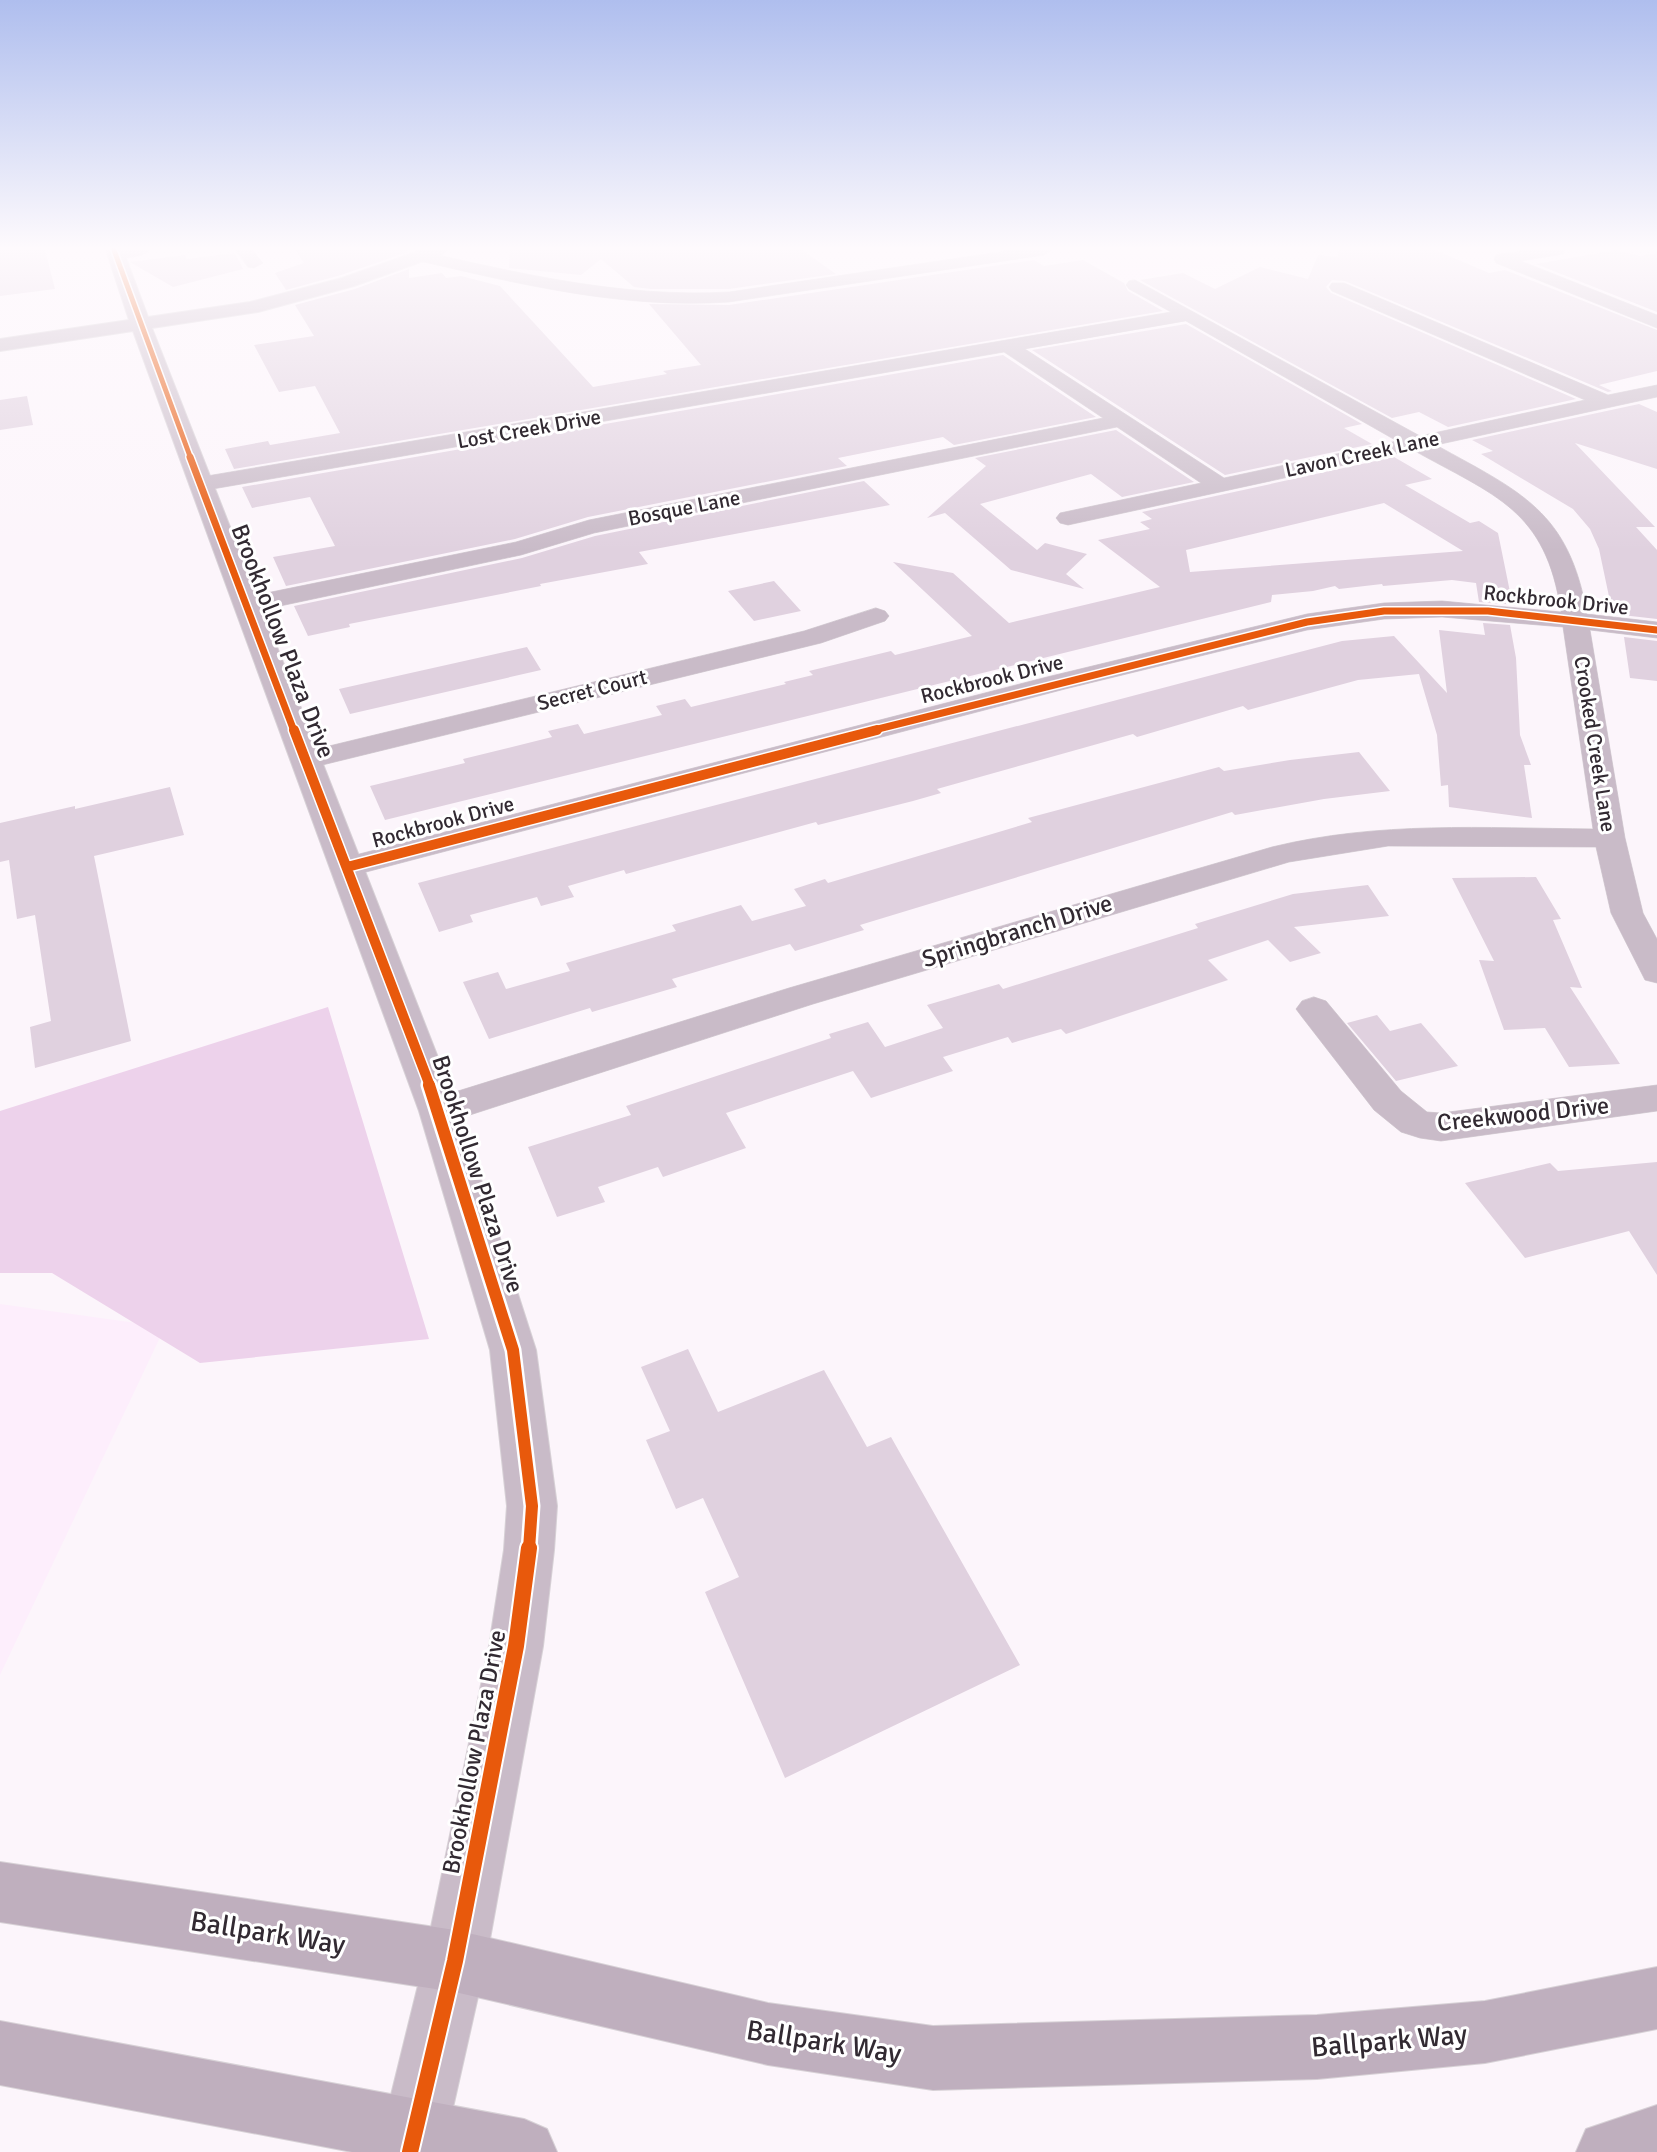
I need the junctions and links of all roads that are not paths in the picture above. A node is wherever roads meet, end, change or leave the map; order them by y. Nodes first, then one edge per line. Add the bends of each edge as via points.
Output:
1 (150, 350) edge
2 (982, 350) edge
3 (1015, 350) edge
4 (1251, 350) edge
5 (1486, 350) edge
6 (1657, 391) edge
7 (1606, 402) junction
8 (1122, 421) junction
9 (1416, 443) junction
10 (201, 484) junction
11 (1218, 484) junction
12 (1068, 517) dead end
13 (247, 605) junction
14 (876, 616) dead end
15 (1575, 621) junction
16 (1657, 631) edge
17 (306, 760) junction
18 (1610, 838) junction
19 (347, 867) junction
20 (1657, 972) edge
21 (1314, 1009) dead end
22 (1657, 1098) edge
23 (439, 1111) junction
24 (0, 1892) edge
25 (455, 1961) junction
26 (1657, 1998) edge
27 (0, 2053) edge
28 (1657, 2138) edge
29 (413, 2141) edge
30 (524, 2152) edge
31 (1609, 2152) edge

1 - 10 street, Brookhollow Plaza Drive
2 - 10 street, Lost Creek Drive
3 - 8 street
4 - 9 street, Crooked Creek Lane
5 - 7 street
6 - 7 street, Lavon Creek Lane
7 - 9 street, Lavon Creek Lane
8 - 11 street
8 - 13 street, Bosque Lane via 589,527 487,556
9 - 11 street, Lavon Creek Lane
9 - 15 street, Crooked Creek Lane via 1497,488 1540,520 1557,548 1569,582
10 - 13 street, Brookhollow Plaza Drive
11 - 12 street, Lavon Creek Lane
13 - 17 street, Brookhollow Plaza Drive
14 - 17 street, Secret Court via 811,637
15 - 16 street, Rockbrook Drive
15 - 18 street, Crooked Creek Lane
15 - 19 street, Rockbrook Drive via 1442,609 1384,611 1307,622
17 - 19 street, Brookhollow Plaza Drive
18 - 20 street, Crooked Creek Lane via 1627,913
18 - 23 street, Springbranch Drive via 1388,837 1283,854 801,996
19 - 23 street, Brookhollow Plaza Drive
21 - 22 street, Creekwood Drive via 1376,1087 1416,1123 1441,1127
23 - 25 street, Brookhollow Plaza Drive via 513,1350 532,1506 516,1646
24 - 25 main road, Ballpark Way
25 - 26 main road, Ballpark Way via 768,2034 933,2058 1317,2048 1485,2032
25 - 29 street, Brookhollow Plaza Drive
27 - 29 main road
28 - 31 main road
29 - 30 main road

